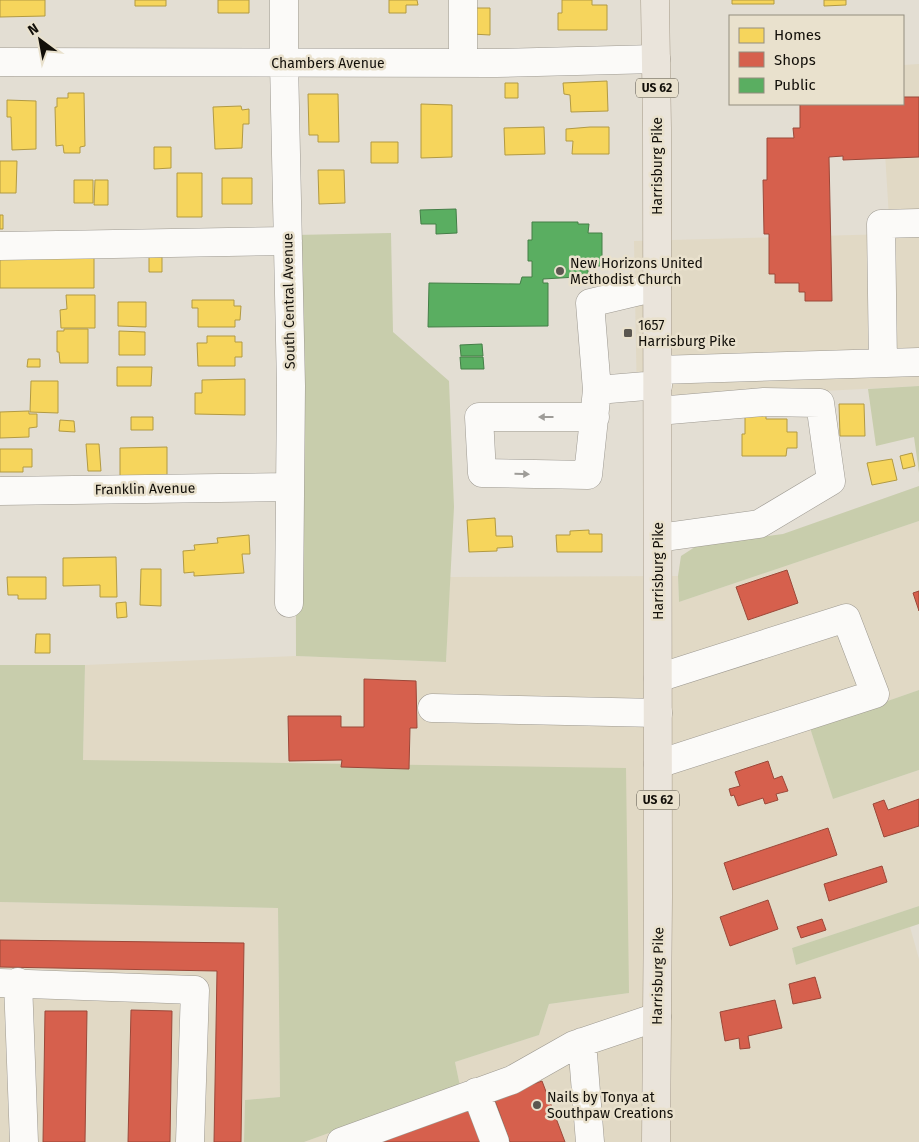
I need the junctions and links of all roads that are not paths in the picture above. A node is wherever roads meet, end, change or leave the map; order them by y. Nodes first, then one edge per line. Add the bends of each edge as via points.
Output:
1 (284, 0) edge
2 (463, 0) edge
3 (655, 0) edge
4 (656, 59) junction
5 (0, 62) edge
6 (284, 62) junction
7 (463, 63) junction
8 (919, 223) edge
9 (288, 241) junction
10 (0, 246) edge
11 (657, 287) junction
12 (919, 362) edge
13 (883, 363) junction
14 (658, 389) junction
15 (597, 390) junction
16 (595, 417) dead end
17 (290, 487) junction
18 (0, 491) edge
19 (658, 538) junction
20 (289, 603) dead end
21 (658, 678) junction
22 (432, 708) dead end
23 (658, 713) junction
24 (658, 764) junction
25 (9, 983) edge
26 (657, 1017) junction
27 (582, 1042) junction
28 (476, 1092) junction
29 (24, 1142) edge
30 (190, 1142) edge
31 (341, 1142) edge
32 (495, 1142) edge
33 (590, 1142) edge
34 (656, 1142) edge

1 - 6 street, South Central Avenue
2 - 7 street
3 - 4 main road, Harrisburg Pike / US 62
4 - 7 street, Chambers Avenue
4 - 11 main road, Harrisburg Pike / US 62
5 - 6 street, Chambers Avenue
6 - 7 street, Chambers Avenue
6 - 9 street, South Central Avenue
8 - 13 street via 881,224
9 - 10 street
9 - 17 street, South Central Avenue
11 - 14 main road, Harrisburg Pike / US 62
11 - 15 street via 590,302
12 - 13 street
13 - 14 street
14 - 15 street
14 - 19 main road, Harrisburg Pike / US 62
14 - 19 street via 764,402 820,404 831,481 759,524
15 - 16 street
17 - 18 street, Franklin Avenue
17 - 20 street, South Central Avenue
19 - 21 main road, Harrisburg Pike / US 62
21 - 23 main road, Harrisburg Pike / US 62
21 - 24 street via 846,618 875,694
22 - 23 street
23 - 24 main road, Harrisburg Pike / US 62
24 - 26 main road, Harrisburg Pike / US 62
25 - 29 street
25 - 30 street via 195,990
26 - 27 street
26 - 34 main road, Harrisburg Pike / US 62
27 - 28 street via 512,1080
27 - 33 street
28 - 31 street
28 - 32 street

